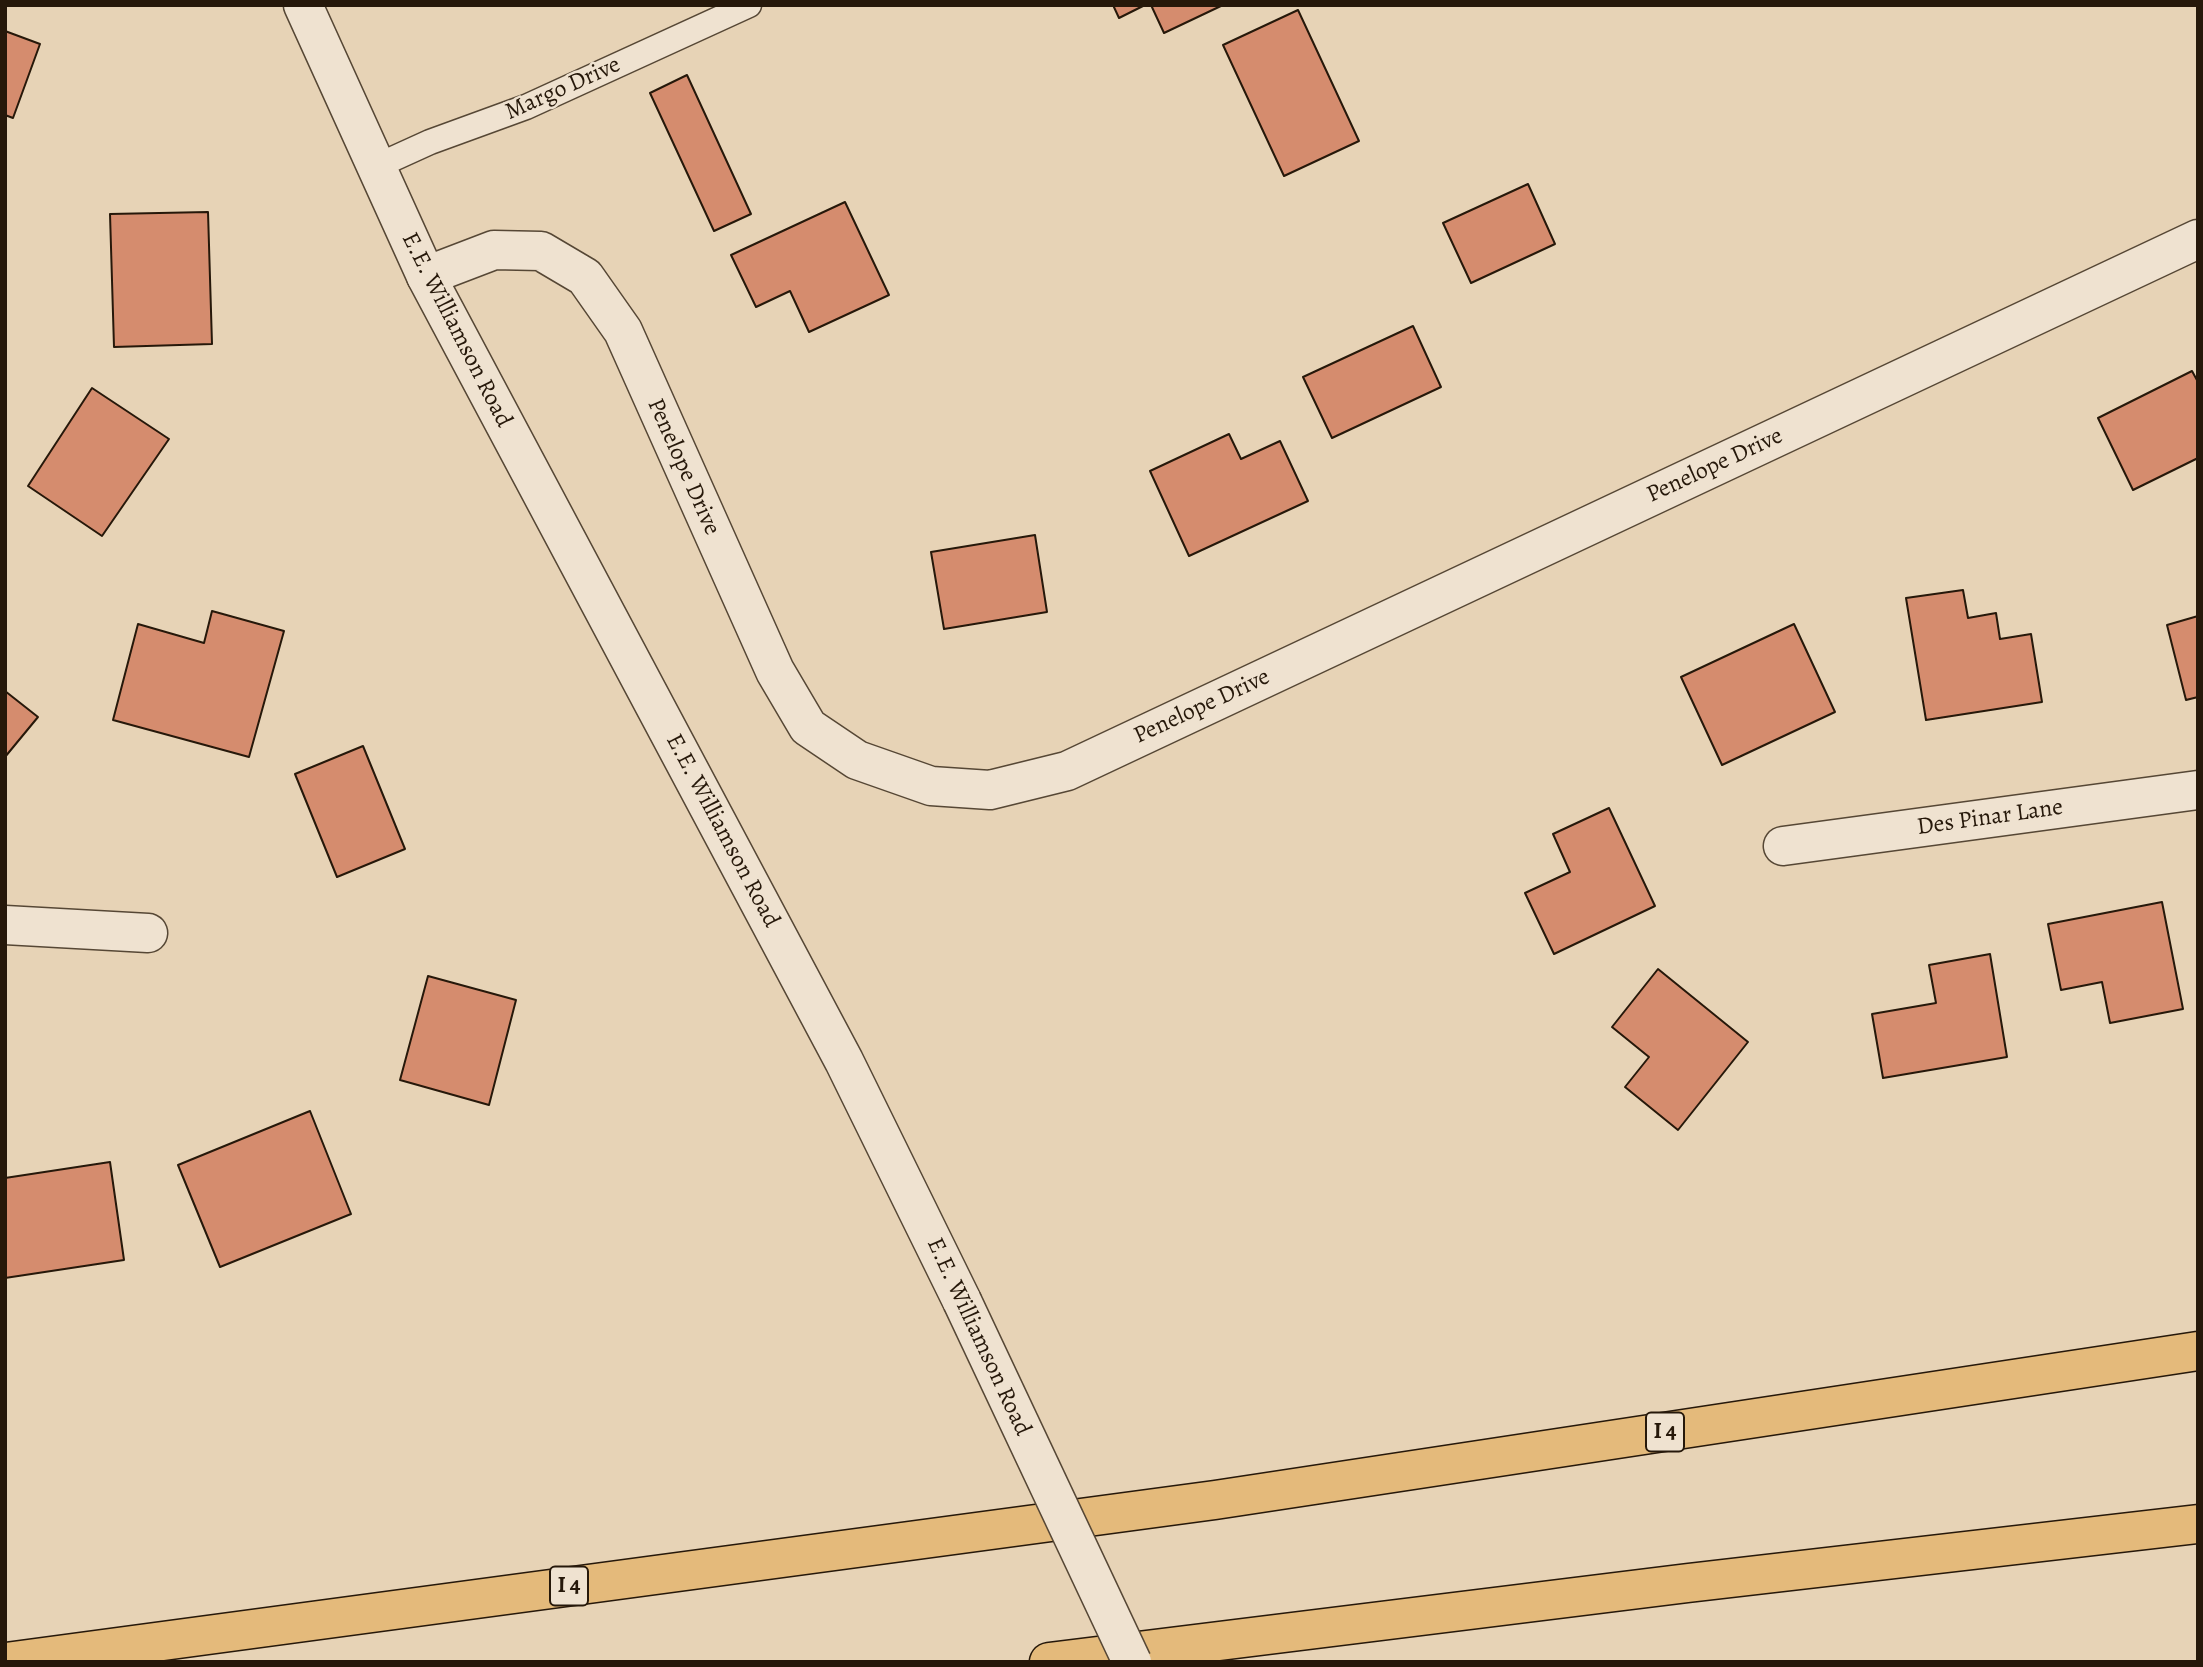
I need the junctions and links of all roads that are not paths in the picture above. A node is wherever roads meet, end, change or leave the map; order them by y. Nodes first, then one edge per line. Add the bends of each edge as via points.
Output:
1 (303, 5) edge
2 (749, 5) edge
3 (375, 167) junction
4 (2198, 239) edge
5 (426, 276) junction
6 (2198, 790) edge
7 (1783, 846) dead end
8 (5, 925) edge
9 (148, 933) dead end
10 (2198, 1351) edge
11 (2198, 1524) edge
12 (6, 1662) edge
13 (1049, 1662) edge
14 (1132, 1662) edge

1 - 3 street, E.E. Williamson Road
2 - 3 lane, Margo Drive via 526,107
3 - 5 street, E.E. Williamson Road
4 - 5 street, Penelope Drive via 1067,771 990,790 931,786 857,760 808,727 775,671 622,331 585,277 541,251 494,250
5 - 14 street, E.E. Williamson Road, bridge via 844,1061
6 - 7 street, Des Pinar Lane
8 - 9 street
10 - 12 highway, I 4 via 1215,1500
11 - 13 highway

